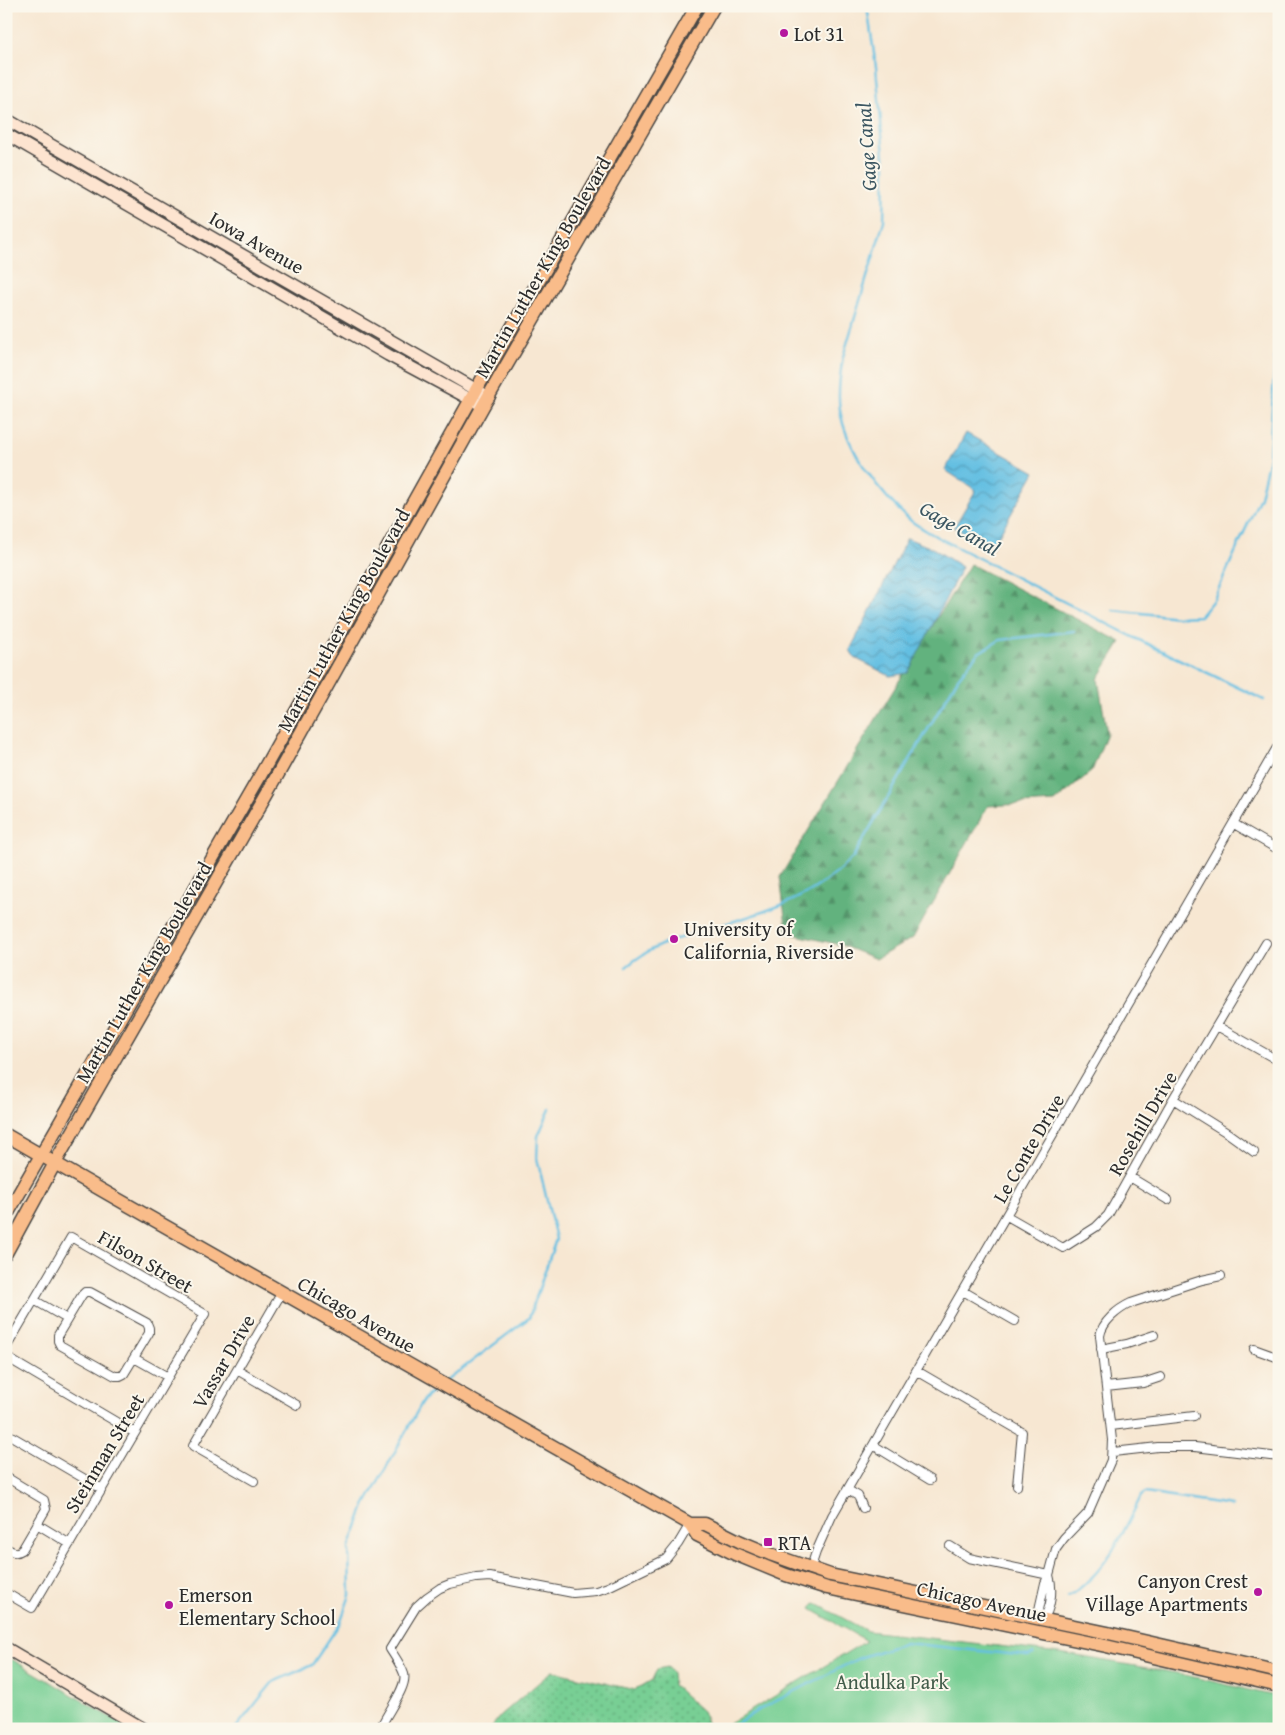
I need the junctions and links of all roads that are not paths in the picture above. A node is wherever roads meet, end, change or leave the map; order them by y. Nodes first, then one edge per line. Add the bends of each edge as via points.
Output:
1 (697, 6) edge
2 (714, 6) edge
3 (6, 119) edge
4 (6, 134) edge
5 (473, 395) junction
6 (486, 402) junction
7 (1279, 744) edge
8 (1234, 824) junction
9 (1279, 850) edge
10 (1266, 943) dead end
11 (1217, 1026) junction
12 (1279, 1062) edge
13 (1173, 1099) junction
14 (6, 1135) edge
15 (1254, 1152) dead end
16 (42, 1155) junction
17 (55, 1163) junction
18 (1130, 1177) junction
19 (1168, 1200) dead end
20 (6, 1216) edge
21 (1007, 1216) junction
22 (6, 1253) edge
23 (1221, 1276) dead end
24 (963, 1291) junction
25 (282, 1292) junction
26 (34, 1300) junction
27 (206, 1314) joint
28 (67, 1319) junction
29 (1015, 1321) dead end
30 (1154, 1335) dead end
31 (6, 1348) edge
32 (1102, 1348) junction
33 (1254, 1349) dead end
34 (6, 1357) edge
35 (134, 1358) junction
36 (1279, 1358) edge
37 (237, 1370) junction
38 (917, 1371) junction
39 (168, 1377) junction
40 (1161, 1377) dead end
41 (1106, 1387) junction
42 (297, 1405) dead end
43 (1194, 1416) dead end
44 (1111, 1426) junction
45 (6, 1433) edge
46 (135, 1433) junction
47 (873, 1445) junction
48 (1113, 1452) junction
49 (1279, 1457) edge
50 (6, 1477) edge
51 (930, 1480) dead end
52 (254, 1482) dead end
53 (1018, 1486) dead end
54 (102, 1489) junction
55 (848, 1490) junction
56 (864, 1508) dead end
57 (37, 1524) junction
58 (690, 1524) junction
59 (70, 1544) junction
60 (950, 1546) dead end
61 (6, 1548) edge
62 (753, 1561) junction
63 (810, 1570) junction
64 (1050, 1575) junction
65 (827, 1588) junction
66 (6, 1594) edge
67 (1042, 1619) junction
68 (6, 1648) edge
69 (1279, 1672) edge
70 (1279, 1686) edge
71 (144, 1729) edge
72 (380, 1729) edge

1 - 5 main road, Martin Luther King Boulevard
2 - 6 main road, Martin Luther King Boulevard
3 - 5 street, Iowa Avenue
4 - 5 street, Iowa Avenue
5 - 6 street, Iowa Avenue
5 - 16 main road, Martin Luther King Boulevard via 255,785
6 - 17 main road, Martin Luther King Boulevard via 268,792
7 - 8 street, Le Conte Drive
8 - 9 street
8 - 21 street, Le Conte Drive
10 - 11 street, Rosehill Drive
11 - 12 street
11 - 13 street, Rosehill Drive
13 - 15 street
13 - 18 street, Rosehill Drive
14 - 16 main road, Chicago Avenue
16 - 17 main road, Chicago Avenue
16 - 20 main road, Martin Luther King Boulevard
17 - 22 main road, Martin Luther King Boulevard
17 - 25 main road, Chicago Avenue
18 - 19 street
18 - 21 street, Rosehill Drive via 1108,1215 1096,1227 1063,1248
21 - 24 street, Le Conte Drive
23 - 32 street via 1123,1307 1102,1327
24 - 29 street
24 - 38 street, Le Conte Drive
25 - 37 street, Vassar Drive
25 - 58 main road, Chicago Avenue
26 - 27 street, Filson Street via 71,1237
26 - 28 street
26 - 31 street
27 - 39 street, Steinman Street
28 - 35 street via 58,1335 60,1345 115,1376 124,1374
28 - 35 street via 82,1295 90,1292 147,1323 149,1333
30 - 32 street
32 - 41 street
33 - 36 street
34 - 46 street
35 - 39 street
37 - 42 street
37 - 52 street, Vassar Drive via 193,1446
38 - 47 street, Le Conte Drive
38 - 53 street via 1022,1432
39 - 46 street, Steinman Street
40 - 41 street via 1143,1383
41 - 44 street
43 - 44 street
44 - 48 street
45 - 54 street
46 - 54 street, Steinman Street
47 - 51 street
47 - 55 street, Le Conte Drive
48 - 49 street via 1195,1447
48 - 64 street via 1088,1513 1056,1549
50 - 57 street via 44,1500 46,1509
54 - 59 street, Steinman Street
55 - 56 street via 858,1496
55 - 63 street, Le Conte Drive via 824,1534
57 - 59 street
57 - 61 street via 22,1550 14,1553
58 - 62 main road, Chicago Avenue via 697,1535
58 - 63 main road, Chicago Avenue via 705,1524
58 - 72 street via 666,1559 608,1587 573,1593 490,1577 461,1580 440,1588 416,1607 390,1649 405,1678
59 - 66 street, Steinman Street via 32,1608
60 - 64 street via 969,1558
62 - 63 main road via 760,1560 799,1574
62 - 65 main road, Chicago Avenue
63 - 65 main road
63 - 67 main road, Chicago Avenue
64 - 67 street via 1050,1597
65 - 70 main road, Chicago Avenue via 1098,1644
67 - 69 main road, Chicago Avenue
68 - 71 street

